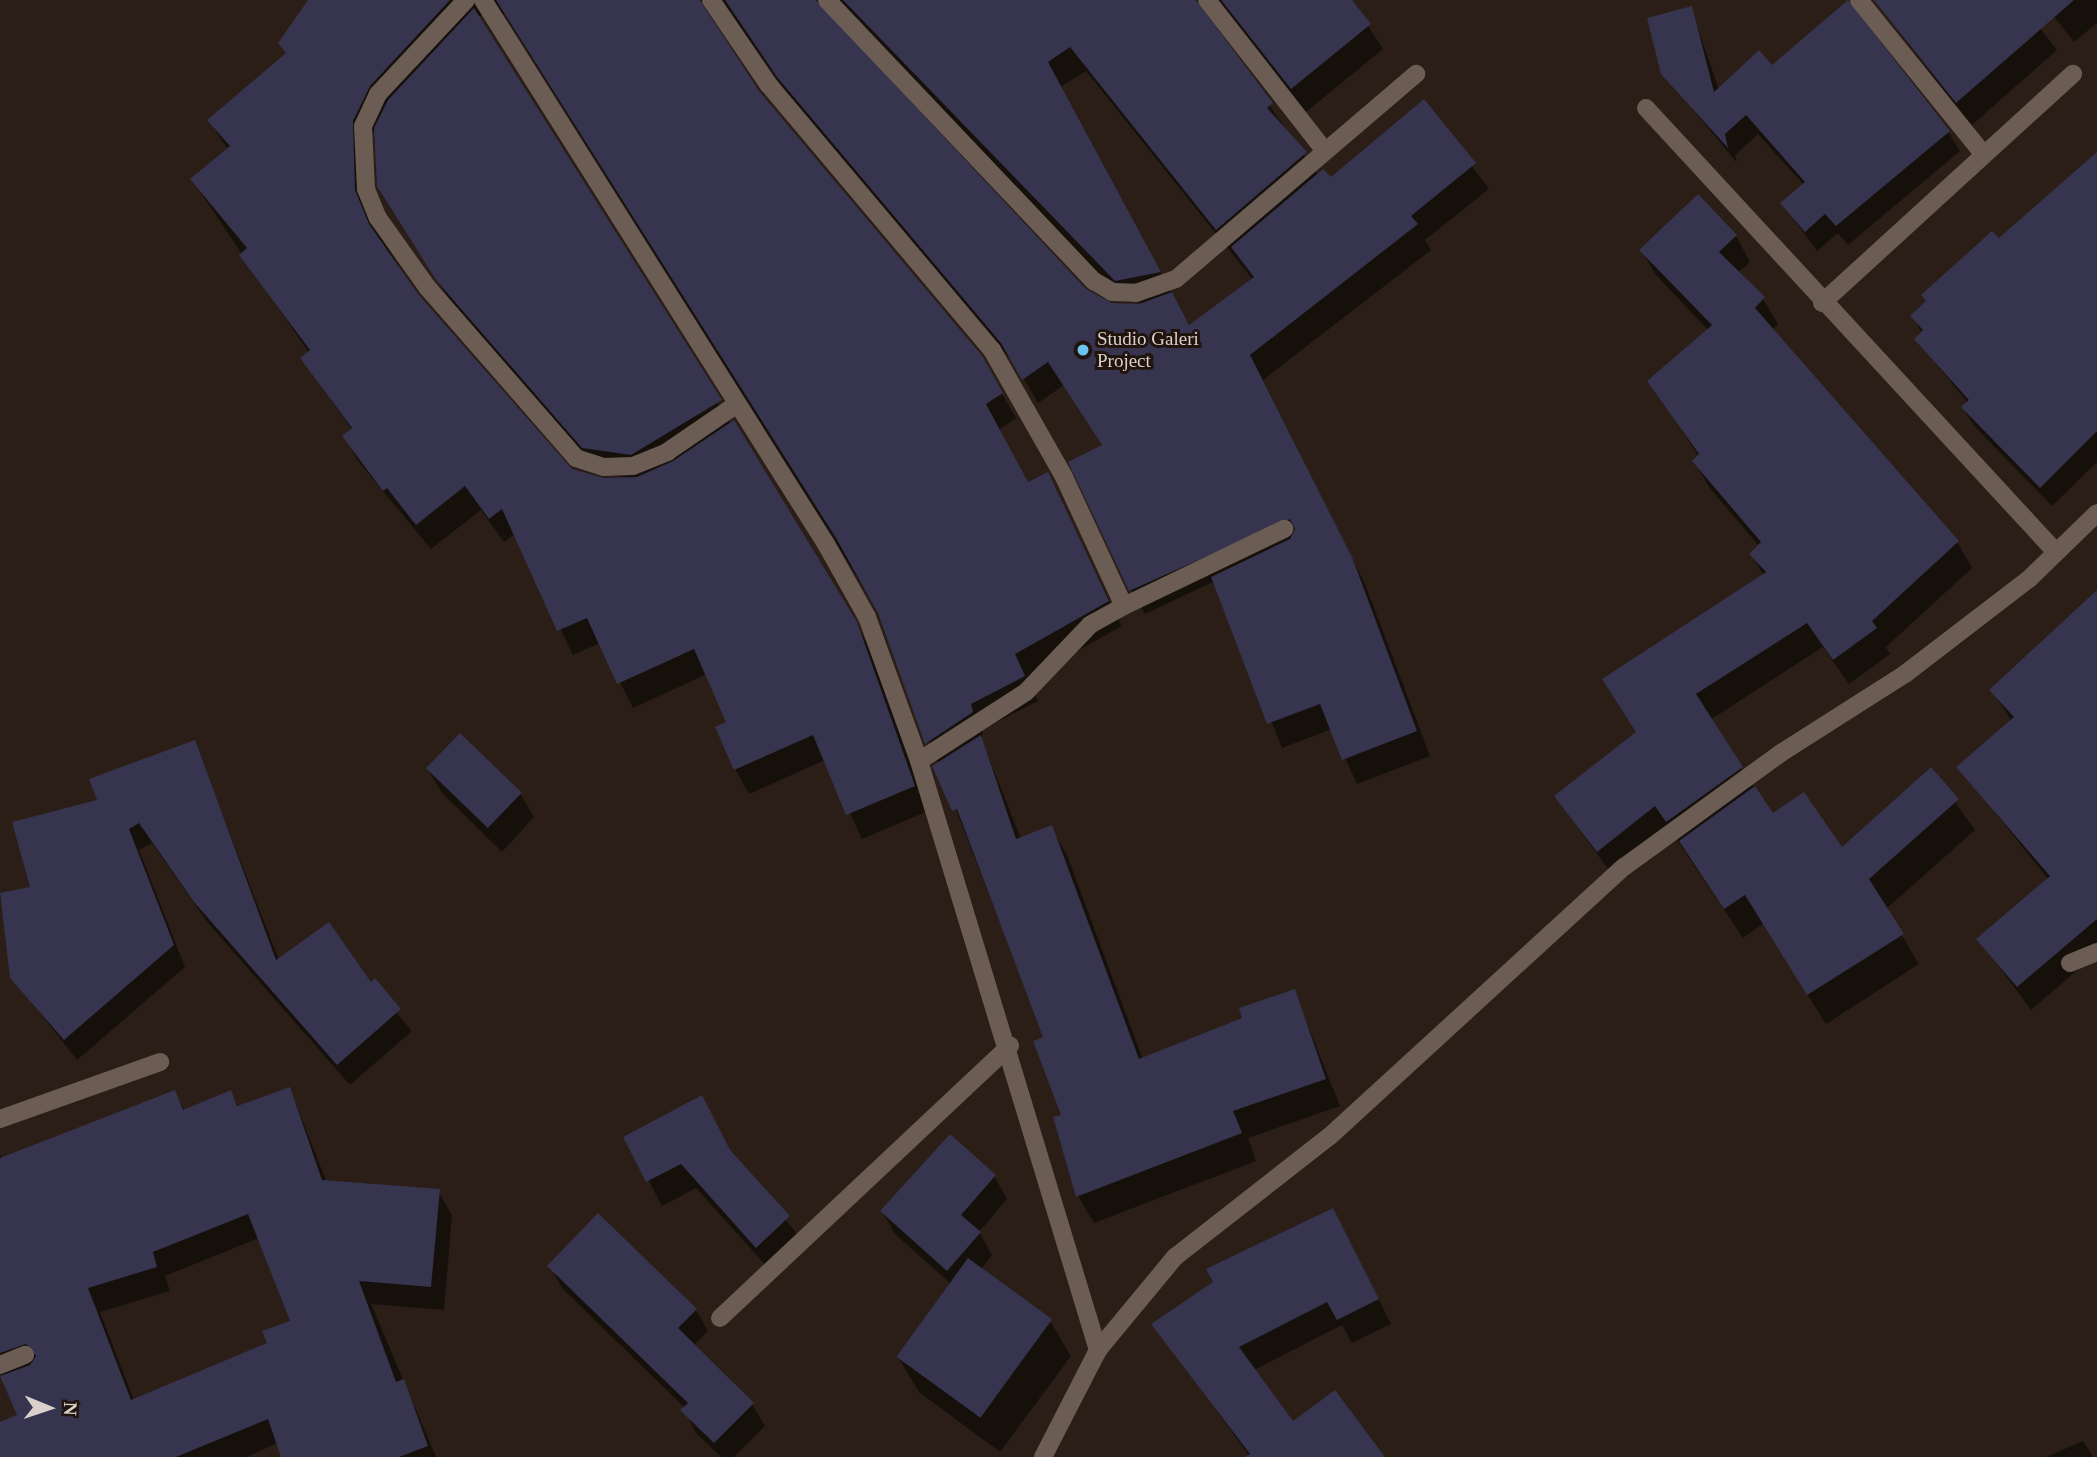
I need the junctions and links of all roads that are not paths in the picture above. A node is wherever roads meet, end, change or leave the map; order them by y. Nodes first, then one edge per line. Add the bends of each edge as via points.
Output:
1 (466, 0) edge
2 (483, 0) edge
3 (711, 0) edge
4 (827, 0) edge
5 (1207, 0) edge
6 (1859, 0) edge
7 (1416, 74) dead end
8 (2073, 74) dead end
9 (1646, 108) dead end
10 (1324, 150) junction
11 (1983, 155) junction
12 (1822, 303) junction
13 (737, 404) junction
14 (2097, 513) edge
15 (1284, 529) dead end
16 (2055, 551) junction
17 (1124, 606) junction
18 (919, 761) junction
19 (2097, 952) edge
20 (2070, 963) dead end
21 (1010, 1046) junction
22 (160, 1062) dead end
23 (0, 1119) edge
24 (720, 1318) dead end
25 (1098, 1350) junction
26 (25, 1355) dead end
27 (0, 1365) edge
28 (1043, 1457) edge

1 - 13 street via 378,94 363,126 366,189 378,218 427,287 576,458 604,467 633,466 667,452
2 - 13 street
3 - 17 street via 768,84 992,350 1064,477
4 - 10 street via 1094,281 1112,292 1136,293 1176,278
5 - 10 street
6 - 11 street
7 - 10 street
8 - 11 street
9 - 12 street
11 - 12 street
12 - 16 street
13 - 18 street via 867,617
14 - 16 street
15 - 17 street
16 - 25 street via 2031,578 1905,674 1782,753 1624,867 1330,1136 1175,1256
17 - 18 street via 1090,625 1026,692
18 - 21 street
19 - 20 street
21 - 24 street
21 - 25 street via 1057,1227
22 - 23 street
25 - 28 street
26 - 27 street

